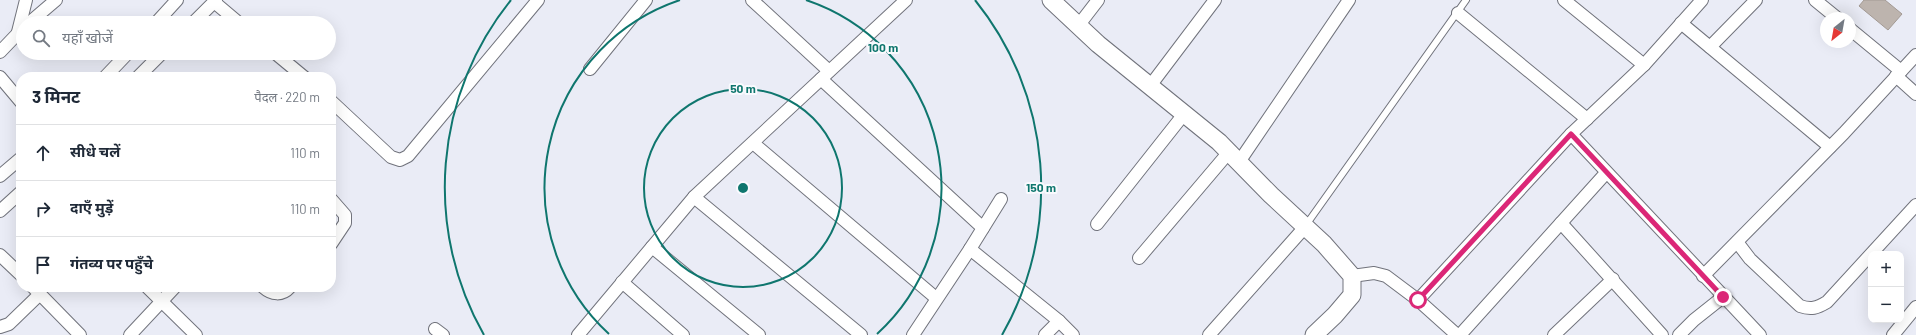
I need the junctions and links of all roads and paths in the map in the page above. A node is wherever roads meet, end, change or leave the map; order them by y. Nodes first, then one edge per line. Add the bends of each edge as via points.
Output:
1 (26, 0) edge
2 (56, 0) edge
3 (177, 0) edge
4 (646, 0) edge
5 (752, 0) edge
6 (906, 0) edge
7 (1051, 0) edge
8 (1098, 0) edge
9 (1215, 0) edge
10 (1349, 0) edge
11 (1466, 0) edge
12 (1564, 0) edge
13 (1756, 0) edge
14 (1815, 0) edge
15 (215, 1) edge
16 (1700, 1) edge
17 (531, 2) edge
18 (1830, 12) edge
19 (1458, 13) junction
20 (23, 16) edge
21 (37, 16) edge
22 (162, 16) edge
23 (200, 16) edge
24 (231, 16) edge
25 (1681, 23) junction
26 (1078, 26) junction
27 (16, 34) edge
28 (1856, 35) edge
29 (1710, 47) junction
30 (0, 52) edge
31 (1916, 55) edge
32 (121, 60) edge
33 (155, 60) edge
34 (283, 60) edge
35 (1644, 65) junction
36 (590, 69) dead end
37 (110, 72) edge
38 (143, 72) edge
39 (298, 72) edge
40 (1899, 74) junction
41 (825, 75) junction
42 (0, 77) edge
43 (1150, 86) junction
44 (1916, 94) edge
45 (16, 96) edge
46 (336, 106) edge
47 (1184, 114) junction
48 (1587, 119) junction
49 (1571, 134) junction
50 (753, 142) junction
51 (1830, 147) junction
52 (1234, 157) junction
53 (16, 162) edge
54 (1606, 173) junction
55 (0, 176) edge
56 (16, 197) edge
57 (694, 197) junction
58 (1001, 199) dead end
59 (336, 205) edge
60 (1916, 205) edge
61 (0, 211) edge
62 (1561, 223) junction
63 (1097, 224) dead end
64 (1305, 227) junction
65 (983, 228) junction
66 (336, 236) edge
67 (1737, 242) junction
68 (652, 247) junction
69 (970, 249) junction
70 (0, 255) edge
71 (1140, 258) dead end
72 (16, 271) edge
73 (1352, 276) junction
74 (1703, 276) junction
75 (1612, 280) junction
76 (622, 282) junction
77 (35, 292) edge
78 (39, 292) edge
79 (152, 292) edge
80 (171, 292) edge
81 (271, 292) edge
82 (286, 292) edge
83 (1723, 297) junction
84 (936, 298) junction
85 (1418, 300) junction
86 (162, 302) junction
87 (1916, 307) edge
88 (1060, 321) junction
89 (0, 327) edge
90 (583, 333) edge
91 (1319, 333) edge
92 (80, 335) edge
93 (130, 335) edge
94 (196, 335) edge
95 (683, 335) edge
96 (759, 335) edge
97 (861, 335) edge
98 (913, 335) edge
99 (1045, 335) edge
100 (1073, 335) edge
101 (1209, 335) edge
102 (1457, 335) edge
103 (1460, 335) edge
104 (1554, 335) edge
105 (1662, 335) edge
106 (1679, 335) edge
107 (1760, 335) edge
108 (1893, 335) edge

1 - 20 street
2 - 21 street
3 - 22 street
4 - 36 street
5 - 41 street
6 - 41 street
7 - 26 street
8 - 26 street
9 - 43 street
10 - 52 street
11 - 19 lane
12 - 35 street
13 - 29 street
14 - 18 street
15 - 23 street
15 - 24 street
16 - 25 street
17 - 46 street via 408,156 400,160 391,157
19 - 48 street
19 - 64 lane
25 - 29 street
25 - 35 street
26 - 43 street
27 - 30 street
28 - 40 street
29 - 51 street
31 - 40 street
32 - 37 street
33 - 38 street
34 - 39 street
35 - 48 street
40 - 44 street
40 - 51 street
41 - 50 street
41 - 65 street
42 - 45 street
43 - 47 street
47 - 52 street
47 - 63 street
48 - 49 street
49 - 54 street
49 - 85 street
50 - 57 street
50 - 84 street
51 - 67 street
52 - 64 street
52 - 71 street
53 - 55 street
54 - 62 street
54 - 74 street
56 - 61 street
57 - 68 street
57 - 97 street
58 - 65 street
59 - 66 street via 345,216 345,223
60 - 67 street via 1827,302 1818,308 1808,309 1800,306 1750,259
62 - 75 street
62 - 103 street
64 - 73 street
64 - 101 street
65 - 69 street
67 - 74 street
68 - 76 street
68 - 96 street
69 - 84 street
69 - 88 street
70 - 72 street
73 - 85 street via 1374,273 1386,276
73 - 91 street via 1352,295
74 - 83 street
75 - 104 street
75 - 105 street
76 - 90 street
76 - 95 street
77 - 89 street via 9,324
78 - 92 street
79 - 86 street
80 - 86 street
81 - 82 street
83 - 106 street
83 - 107 street
84 - 98 street
85 - 102 street
86 - 93 street
86 - 94 street
87 - 108 street
88 - 99 street
88 - 100 street

